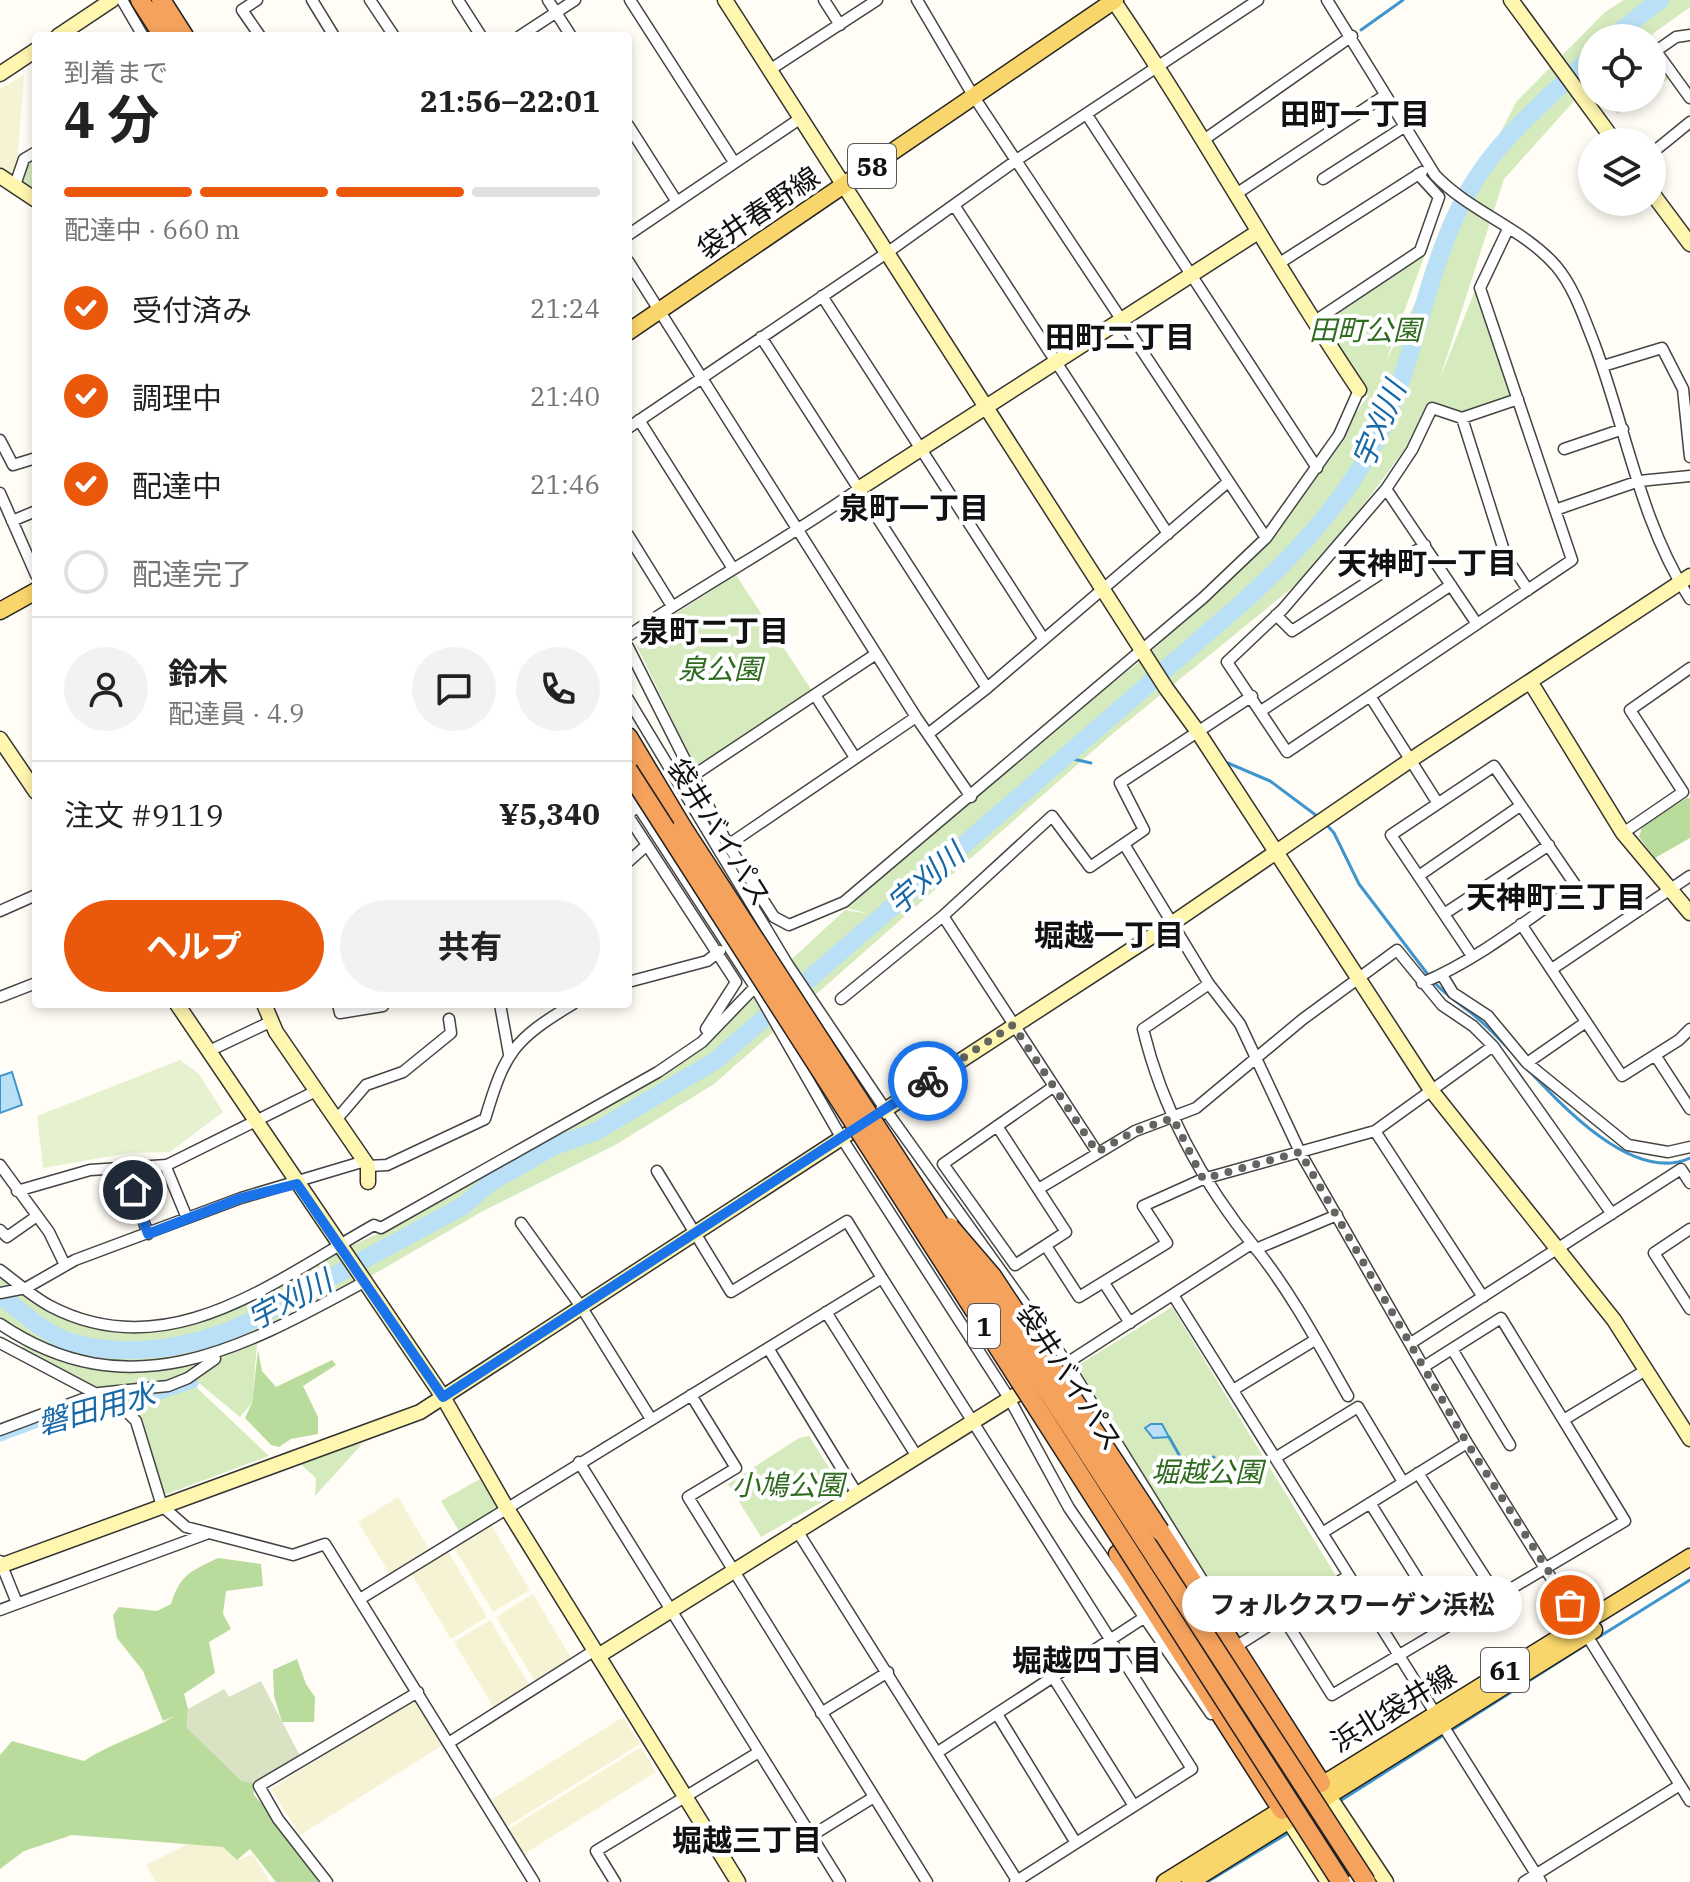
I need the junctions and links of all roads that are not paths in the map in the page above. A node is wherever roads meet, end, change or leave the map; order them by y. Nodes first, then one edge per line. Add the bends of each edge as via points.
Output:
1 (112, 0) edge
2 (122, 0) edge
3 (140, 0) edge
4 (161, 0) edge
5 (169, 0) edge
6 (257, 0) edge
7 (312, 0) edge
8 (370, 0) edge
9 (458, 0) edge
10 (548, 0) edge
11 (575, 0) edge
12 (630, 0) edge
13 (725, 0) edge
14 (824, 0) edge
15 (877, 0) edge
16 (917, 0) edge
17 (1114, 0) edge
18 (1258, 0) edge
19 (1327, 0) edge
20 (1511, 0) edge
21 (556, 13) junction
22 (840, 25) junction
23 (64, 32) edge
24 (141, 32) edge
25 (160, 32) edge
26 (181, 32) edge
27 (189, 32) edge
28 (257, 32) edge
29 (332, 32) edge
30 (391, 32) edge
31 (478, 32) edge
32 (526, 32) edge
33 (568, 32) edge
34 (1690, 35) edge
35 (1352, 36) junction
36 (32, 53) edge
37 (1158, 64) junction
38 (771, 69) junction
39 (0, 74) edge
40 (1384, 96) junction
41 (974, 97) junction
42 (1690, 98) edge
43 (1087, 115) junction
44 (801, 118) junction
45 (1690, 122) edge
46 (1404, 127) junction
47 (1605, 128) edge
48 (632, 131) edge
49 (1205, 139) junction
50 (1666, 142) edge
51 (32, 154) edge
52 (1018, 159) junction
53 (734, 162) junction
54 (1432, 171) junction
55 (1418, 174) junction
56 (0, 176) edge
57 (1323, 179) dead end
58 (15, 185) junction
59 (845, 185) junction
60 (1236, 194) junction
61 (32, 197) edge
62 (677, 202) junction
63 (954, 205) junction
64 (1666, 212) edge
65 (1508, 229) junction
66 (632, 232) edge
67 (1258, 232) junction
68 (1690, 244) edge
69 (888, 252) junction
70 (1278, 264) junction
71 (632, 267) edge
72 (1192, 274) junction
73 (822, 296) junction
74 (660, 310) junction
75 (1122, 320) junction
76 (1315, 321) junction
77 (632, 329) edge
78 (761, 337) junction
79 (1056, 362) junction
80 (1603, 366) junction
81 (702, 378) junction
82 (1359, 390) joint
83 (1518, 399) junction
84 (987, 408) junction
85 (1462, 418) junction
86 (639, 420) junction
87 (632, 425) edge
88 (1623, 429) junction
89 (0, 440) edge
90 (1564, 449) dead end
91 (919, 450) junction
92 (1690, 457) edge
93 (32, 459) edge
94 (13, 465) junction
95 (0, 468) edge
96 (1317, 468) junction
97 (1690, 476) edge
98 (1639, 481) junction
99 (1228, 482) junction
100 (860, 488) junction
101 (1386, 489) junction
102 (0, 493) edge
103 (1555, 510) junction
104 (32, 513) edge
105 (12, 521) junction
106 (800, 530) junction
107 (1168, 534) junction
108 (1266, 538) junction
109 (632, 541) edge
110 (1425, 545) junction
111 (32, 566) edge
112 (732, 567) junction
113 (1685, 580) edge
114 (1451, 585) junction
115 (1528, 590) junction
116 (1103, 591) junction
117 (32, 593) edge
118 (1690, 599) edge
119 (672, 606) junction
120 (0, 611) edge
121 (1276, 615) junction
122 (1477, 624) junction
123 (632, 633) edge
124 (1043, 638) junction
125 (1141, 649) junction
126 (876, 654) junction
127 (632, 655) edge
128 (1690, 668) edge
129 (1531, 683) junction
130 (987, 688) junction
131 (815, 695) junction
132 (1252, 696) junction
133 (1370, 696) junction
134 (632, 706) edge
135 (1261, 711) junction
136 (916, 717) junction
137 (1198, 732) junction
138 (928, 734) junction
139 (0, 739) edge
140 (632, 744) edge
141 (4, 754) edge
142 (854, 756) junction
143 (1412, 759) junction
144 (694, 775) junction
145 (632, 776) edge
146 (32, 785) edge
147 (632, 797) edge
148 (971, 797) junction
149 (1437, 802) junction
150 (638, 805) junction
151 (1520, 806) junction
152 (632, 811) edge
153 (632, 822) edge
154 (1623, 833) junction
155 (1124, 844) junction
156 (647, 845) junction
157 (728, 845) junction
158 (1549, 845) junction
159 (1275, 852) junction
160 (632, 858) edge
161 (1420, 875) junction
162 (1690, 876) edge
163 (1668, 890) junction
164 (32, 897) edge
165 (0, 911) edge
166 (1690, 913) edge
167 (1444, 914) junction
168 (943, 916) junction
169 (1174, 922) junction
170 (1521, 924) junction
171 (719, 952) junction
172 (1472, 956) junction
173 (1552, 969) junction
174 (1442, 975) junction
175 (1357, 979) junction
176 (632, 981) edge
177 (1422, 983) junction
178 (1209, 984) junction
179 (32, 985) edge
180 (755, 987) junction
181 (0, 997) edge
182 (841, 999) dead end
183 (180, 1008) edge
184 (265, 1008) edge
185 (339, 1008) edge
186 (371, 1008) edge
187 (501, 1008) edge
188 (566, 1008) edge
189 (449, 1019) dead end
190 (270, 1022) junction
191 (1586, 1022) junction
192 (1013, 1025) junction
193 (1690, 1029) edge
194 (702, 1042) junction
195 (1493, 1046) junction
196 (209, 1051) junction
197 (509, 1054) junction
198 (1655, 1055) junction
199 (1257, 1057) junction
200 (1527, 1063) junction
201 (1053, 1087) junction
202 (1431, 1090) junction
203 (316, 1091) junction
204 (849, 1104) junction
205 (885, 1109) junction
206 (1690, 1109) edge
207 (1173, 1118) junction
208 (254, 1119) junction
209 (336, 1120) junction
210 (997, 1126) junction
211 (1375, 1131) junction
212 (841, 1137) junction
213 (1690, 1147) edge
214 (1097, 1152) junction
215 (1300, 1152) junction
216 (366, 1163) junction
217 (0, 1165) edge
218 (165, 1165) junction
219 (125, 1168) junction
220 (657, 1171) dead end
221 (1203, 1179) junction
222 (368, 1182) dead end
223 (1690, 1183) edge
224 (297, 1184) junction
225 (1040, 1188) junction
226 (17, 1191) junction
227 (1612, 1214) junction
228 (1337, 1215) junction
229 (37, 1216) junction
230 (187, 1218) junction
231 (521, 1223) dead end
232 (1690, 1229) edge
233 (0, 1230) edge
234 (148, 1234) junction
235 (694, 1234) junction
236 (340, 1244) junction
237 (1046, 1246) junction
238 (1253, 1247) junction
239 (1558, 1250) junction
240 (65, 1265) junction
241 (0, 1270) edge
242 (882, 1278) junction
243 (363, 1280) junction
244 (1104, 1283) junction
245 (23, 1289) junction
246 (0, 1293) edge
247 (1173, 1295) junction
248 (1483, 1297) junction
249 (582, 1308) junction
250 (1690, 1309) edge
251 (826, 1312) junction
252 (1130, 1323) junction
253 (0, 1324) edge
254 (1315, 1340) junction
255 (32, 1342) junction
256 (0, 1343) edge
257 (1411, 1343) junction
258 (768, 1348) junction
259 (1452, 1349) junction
260 (15, 1351) junction
261 (225, 1351) junction
262 (0, 1357) edge
263 (1067, 1363) junction
264 (1425, 1366) junction
265 (1646, 1370) junction
266 (1233, 1390) junction
267 (99, 1393) junction
268 (691, 1395) junction
269 (1348, 1396) dead end
270 (443, 1397) junction
271 (1009, 1398) junction
272 (651, 1419) junction
273 (1565, 1419) junction
274 (971, 1422) junction
275 (0, 1430) edge
276 (1690, 1439) edge
277 (1467, 1443) junction
278 (1510, 1445) dead end
279 (916, 1455) junction
280 (1275, 1458) junction
281 (579, 1462) junction
282 (1418, 1473) junction
283 (1403, 1482) junction
284 (856, 1492) junction
285 (1370, 1503) junction
286 (162, 1506) junction
287 (506, 1507) junction
288 (796, 1529) junction
289 (1322, 1533) junction
290 (206, 1534) junction
291 (1690, 1557) edge
292 (1, 1564) edge
293 (1546, 1566) junction
294 (1690, 1569) edge
295 (731, 1570) junction
296 (1348, 1576) junction
297 (1497, 1596) junction
298 (360, 1599) junction
299 (17, 1603) junction
300 (0, 1610) edge
301 (671, 1610) junction
302 (1145, 1617) junction
303 (1283, 1617) junction
304 (1447, 1626) junction
305 (1584, 1630) junction
306 (1109, 1641) junction
307 (1240, 1644) junction
308 (596, 1653) junction
309 (1399, 1656) junction
310 (888, 1672) junction
311 (1053, 1677) junction
312 (1255, 1679) junction
313 (418, 1692) junction
314 (821, 1713) junction
315 (997, 1714) junction
316 (1439, 1718) junction
317 (450, 1742) junction
318 (759, 1752) junction
319 (938, 1752) junction
320 (1249, 1758) junction
321 (1680, 1785) junction
322 (1325, 1789) junction
323 (686, 1794) junction
324 (874, 1797) junction
325 (1690, 1801) edge
326 (1134, 1806) junction
327 (1286, 1815) junction
328 (811, 1836) junction
329 (1076, 1843) junction
330 (1538, 1878) edge
331 (327, 1882) edge
332 (534, 1882) edge
333 (615, 1882) edge
334 (738, 1882) edge
335 (840, 1882) edge
336 (927, 1882) edge
337 (1017, 1882) edge
338 (1165, 1882) edge
339 (1190, 1882) edge
340 (1328, 1882) edge
341 (1341, 1882) edge
342 (1366, 1882) edge
343 (1386, 1882) edge
344 (1524, 1882) edge

1 - 23 street
2 - 24 street
3 - 25 highway
4 - 26 highway
5 - 27 street
6 - 28 street via 242,10
7 - 29 street
8 - 30 street
9 - 31 street
10 - 21 street
11 - 21 street
12 - 53 street
13 - 38 street
14 - 22 street
15 - 22 street
16 - 41 street
17 - 37 street
17 - 41 main road, 袋井春野線 / 58
18 - 37 street
19 - 35 street
20 - 47 street
21 - 32 street
21 - 33 street
22 - 38 street
34 - 42 street via 1676,37 1656,51
35 - 40 street
35 - 49 street
36 - 39 street
37 - 43 street
37 - 49 street
38 - 44 street
40 - 46 street
40 - 60 street
41 - 52 street
41 - 59 main road, 袋井春野線 / 58
43 - 52 street
43 - 72 street
44 - 53 street
44 - 59 street
45 - 50 street
46 - 54 street
46 - 57 street
48 - 62 street
49 - 60 street
51 - 58 street via 24,159
52 - 63 street
52 - 75 street
53 - 62 street
54 - 55 street
54 - 65 street via 1453,194
55 - 70 street
55 - 76 street via 1439,197 1420,251
56 - 58 street
58 - 61 street
59 - 69 street
59 - 74 main road, 袋井春野線 / 58
60 - 67 street
62 - 66 street
63 - 69 street
63 - 79 street
64 - 68 street
65 - 80 street via 1558,268
65 - 83 street via 1480,288
67 - 70 street
67 - 72 street
69 - 73 street
69 - 84 street
70 - 76 street
71 - 74 street
72 - 75 street
72 - 96 street
73 - 78 street
73 - 91 street
74 - 77 main road, 袋井春野線 / 58
74 - 81 street
75 - 79 street
75 - 99 street
76 - 82 street
78 - 81 street
78 - 100 street
79 - 84 street
79 - 107 street
80 - 88 street
80 - 92 street via 1662,348 1683,389
81 - 86 street
81 - 106 street
82 - 96 street
83 - 85 street
83 - 103 street
84 - 91 street
84 - 116 street
85 - 101 street via 1432,408
85 - 115 street via 1506,557
86 - 87 street
86 - 112 street
88 - 90 street
88 - 98 street
89 - 94 street
91 - 100 street
91 - 124 street
93 - 94 street
94 - 95 street
96 - 108 street
97 - 98 street
98 - 103 street
98 - 113 street via 1662,553
99 - 107 street
99 - 108 street
100 - 106 street
100 - 130 street
101 - 110 street
101 - 121 street
102 - 105 street
103 - 115 street via 1572,560
104 - 105 street
105 - 111 street
106 - 112 street
106 - 126 street
107 - 116 street
108 - 125 street
109 - 119 street
110 - 114 street
110 - 121 street via 1292,631
112 - 119 street
113 - 118 street
113 - 129 street
114 - 122 street
114 - 135 street
115 - 122 street
116 - 124 street
116 - 125 street
117 - 120 main road
119 - 123 street
121 - 132 street via 1227,662
122 - 133 street
124 - 130 street
125 - 137 street
125 - 148 street
126 - 131 street
126 - 136 street
127 - 144 street
128 - 154 street via 1630,710 1683,792
129 - 143 street
129 - 154 street
130 - 138 street
131 - 142 street
131 - 144 street
132 - 135 street
132 - 137 street
133 - 135 street via 1287,752
133 - 143 street
134 - 205 street via 788,965
136 - 138 street
136 - 142 street
137 - 155 street via 1120,783 1144,830
137 - 159 street
138 - 148 street
139 - 141 street
140 - 204 highway, 袋井バイパス / 1, bridge
141 - 146 street
142 - 157 street
143 - 149 street
143 - 159 street
144 - 157 street
145 - 204 highway, 袋井バイパス / 1, bridge
147 - 150 street
148 - 157 street via 844,902 789,925 774,917
149 - 151 street via 1494,766
149 - 161 street via 1391,835
150 - 152 street
150 - 180 street
151 - 158 street
151 - 161 street
153 - 156 street
154 - 163 street
155 - 168 street via 1090,867 1052,816
155 - 169 street
156 - 160 street
156 - 171 street
158 - 167 street
158 - 170 street via 1576,886
159 - 169 street
159 - 175 street
161 - 167 street
162 - 163 street
163 - 166 street
163 - 173 street
164 - 165 street
167 - 172 street
168 - 182 street
168 - 192 street
169 - 178 street
169 - 192 street
170 - 172 street
170 - 173 street
171 - 176 street via 707,961
171 - 194 street via 736,982 702,1033
172 - 174 street
173 - 191 street
174 - 177 street
174 - 200 street via 1453,993 1488,1016
175 - 177 street via 1397,950
175 - 199 street
175 - 202 street
177 - 195 street
178 - 199 street
178 - 207 street via 1143,1029
179 - 181 street
180 - 194 street
180 - 212 street
183 - 196 street
184 - 190 street
185 - 186 street via 340,1013
187 - 197 street
188 - 197 street via 540,1024
189 - 209 street via 451,1033 403,1072 366,1085
190 - 196 street
190 - 203 street
191 - 198 street via 1622,1076
191 - 200 street
192 - 201 street
192 - 205 street
193 - 198 street
194 - 236 street via 381,1228 374,1225
195 - 202 street
195 - 227 street
196 - 208 street
197 - 216 street via 485,1119 387,1165
198 - 206 street
199 - 207 street via 1196,1108
199 - 215 street
200 - 213 street via 1628,1145 1668,1152
201 - 210 street
201 - 214 street
202 - 211 street
202 - 239 street
203 - 208 street
203 - 209 street
204 - 312 highway, bridge via 891,1144 933,1207 992,1276
204 - 320 highway, bridge via 972,1328
204 - 341 highway, 袋井バイパス / 1, bridge
204 - 342 highway, 袋井バイパス / 1, bridge
205 - 212 street
205 - 263 street
207 - 214 street
207 - 221 street
208 - 218 street
208 - 224 street
209 - 216 street
210 - 225 street
210 - 237 street via 943,1164 1015,1265
211 - 215 street
211 - 248 street
212 - 235 street
212 - 271 street
214 - 225 street
215 - 221 street
215 - 228 street
216 - 222 street
216 - 224 street
217 - 226 street
218 - 219 street
218 - 230 street
219 - 226 street via 90,1170
219 - 234 street
220 - 235 street
221 - 238 street
221 - 244 street via 1143,1206 1167,1243
223 - 227 street via 1681,1169
224 - 230 street
224 - 236 street
225 - 237 street via 1066,1232
226 - 229 street
227 - 239 street
228 - 238 street
228 - 257 street
229 - 233 street via 7,1237
229 - 240 street
230 - 234 street
231 - 249 street
232 - 250 street via 1654,1253
234 - 240 street
235 - 242 street via 731,1292 847,1221
235 - 249 street
236 - 243 street
236 - 245 street via 273,1283 179,1325 108,1327 49,1306
237 - 244 street via 1079,1297
238 - 247 street
238 - 254 street
239 - 248 street
239 - 265 street
240 - 245 street
241 - 245 street
242 - 251 street
242 - 274 street
243 - 261 street via 284,1326
243 - 270 street
244 - 252 street
245 - 246 street
247 - 252 street
247 - 266 street
248 - 257 street
249 - 270 street
249 - 272 street
251 - 258 street
251 - 279 street
252 - 263 street
253 - 255 street
254 - 266 street
254 - 269 street
255 - 260 street
255 - 261 street via 73,1358 120,1367 171,1366
256 - 260 street
257 - 264 street
258 - 268 street
258 - 284 street
259 - 264 street
259 - 273 street via 1501,1318
259 - 278 street
260 - 262 street
260 - 267 street
261 - 267 street via 168,1386
263 - 271 street
263 - 307 street
264 - 277 street
265 - 273 street
265 - 276 street
266 - 280 street
267 - 275 street
267 - 286 street via 136,1421
268 - 272 street
268 - 295 street via 736,1468 688,1497
270 - 286 street via 420,1412
270 - 287 street
271 - 274 street
271 - 302 street via 1069,1508
272 - 281 street
273 - 293 street via 1625,1521
274 - 279 street
274 - 306 street
277 - 282 street
277 - 293 street
279 - 284 street
280 - 283 street via 1358,1407
280 - 289 street
281 - 287 street
281 - 301 street
282 - 283 street
282 - 297 street
283 - 285 street
284 - 288 street
285 - 289 street
285 - 304 street
286 - 290 street via 186,1527
286 - 292 street
287 - 298 street
287 - 308 street
288 - 295 street
288 - 310 street
289 - 296 street
290 - 298 street via 293,1555 325,1544
290 - 299 street
291 - 305 main road, 浜北袋井線 / 61
292 - 299 street
293 - 297 street
293 - 305 street
294 - 305 main road, 浜北袋井線 / 61
295 - 301 street
295 - 314 street
296 - 303 street
296 - 309 street
297 - 304 street
298 - 313 street
299 - 300 street
301 - 308 street
301 - 318 street
302 - 306 street
302 - 320 street via 1203,1704
303 - 307 street
303 - 309 street via 1332,1695
304 - 309 street
305 - 316 main road, 浜北袋井線 / 61
305 - 321 street
306 - 311 street
306 - 326 street via 1192,1769
307 - 312 street
308 - 317 street
308 - 323 street
309 - 316 street
310 - 314 street
310 - 319 street
311 - 315 street
311 - 326 street
312 - 322 highway
313 - 317 street
313 - 331 street via 259,1786
314 - 324 street
315 - 319 street
315 - 329 street
316 - 322 main road, 浜北袋井線 / 61
316 - 330 street
317 - 332 street
318 - 323 street
318 - 328 street
319 - 337 street
320 - 327 highway
321 - 325 street
321 - 330 street
322 - 327 main road, 浜北袋井線 / 61
322 - 343 street
323 - 333 street via 596,1851
323 - 334 street
324 - 328 street
324 - 336 street
326 - 329 street
327 - 338 main road, 浜北袋井線 / 61
327 - 339 main road, 浜北袋井線 / 61
327 - 340 street
328 - 335 street
329 - 337 street
330 - 344 street

